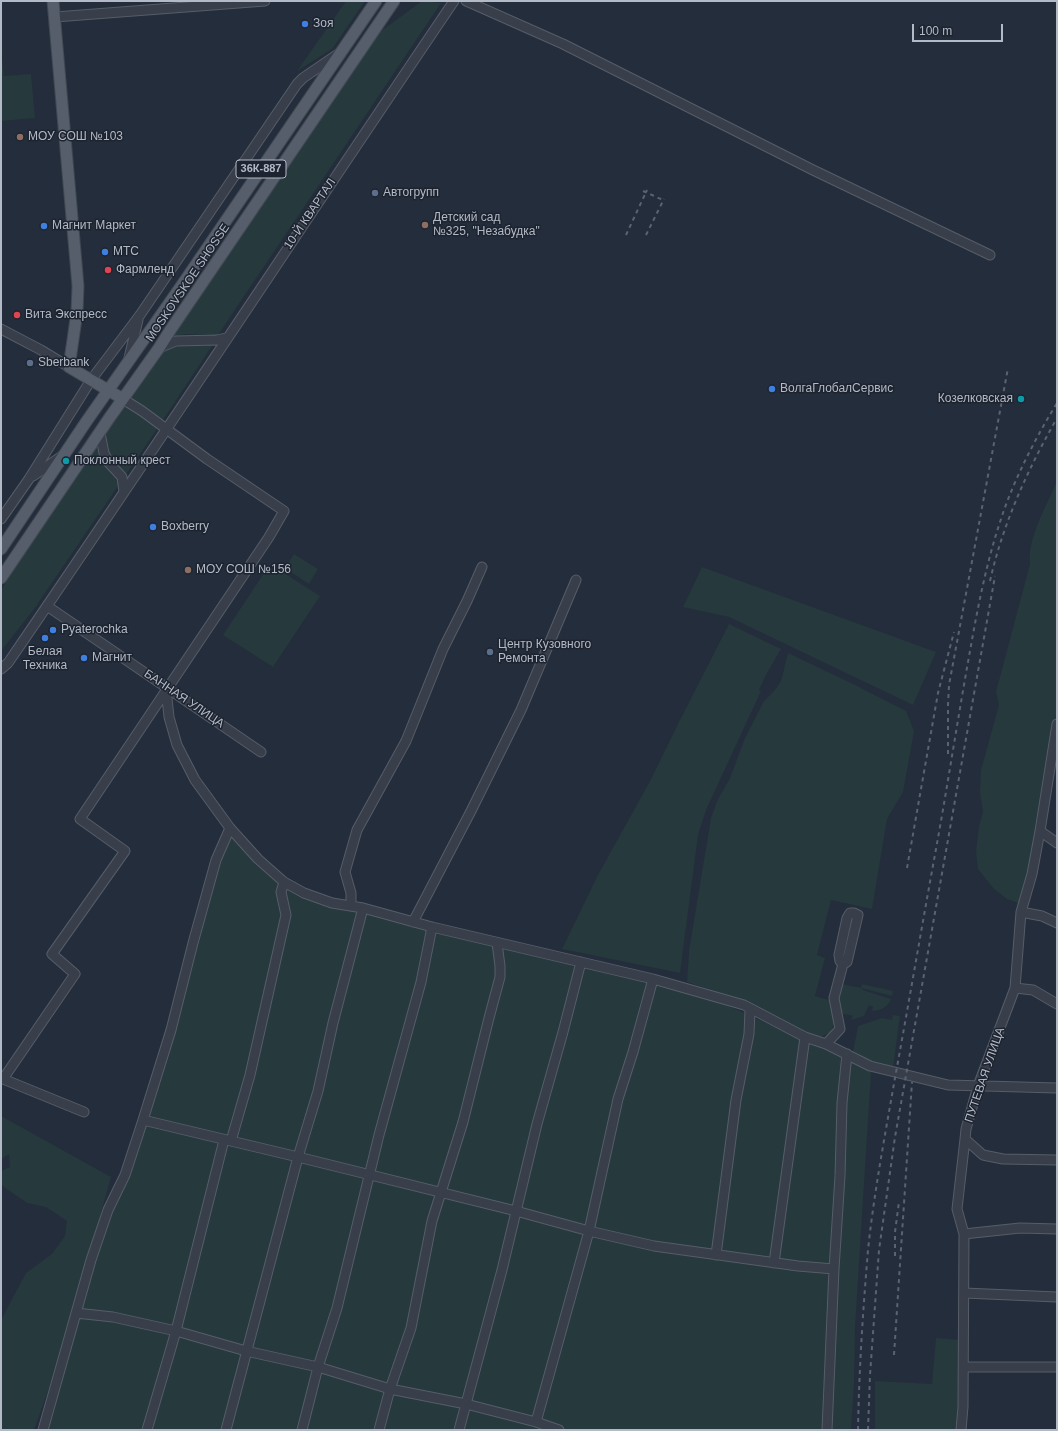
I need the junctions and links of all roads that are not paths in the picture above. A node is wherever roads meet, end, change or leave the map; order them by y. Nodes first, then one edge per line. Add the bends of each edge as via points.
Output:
1 (53, 1) edge
2 (265, 1) edge
3 (376, 1) edge
4 (394, 1) edge
5 (454, 1) edge
6 (466, 1) edge
7 (55, 17) junction
8 (341, 52) junction
9 (990, 255) dead end
10 (140, 315) junction
11 (1, 329) edge
12 (226, 338) junction
13 (160, 348) junction
14 (129, 361) junction
15 (69, 367) junction
16 (91, 380) junction
17 (109, 391) junction
18 (123, 399) junction
19 (167, 429) junction
20 (100, 433) junction
21 (65, 453) junction
22 (29, 479) junction
23 (124, 492) junction
24 (1, 519) edge
25 (1, 549) edge
26 (482, 567) dead end
27 (1, 578) edge
28 (576, 580) dead end
29 (47, 606) junction
30 (1, 669) edge
31 (166, 688) junction
32 (1057, 724) edge
33 (261, 752) dead end
34 (230, 828) junction
35 (1040, 831) junction
36 (1057, 842) edge
37 (284, 882) junction
38 (351, 905) junction
39 (363, 908) junction
40 (1021, 912) junction
41 (413, 922) junction
42 (1057, 923) edge
43 (432, 927) junction
44 (497, 942) junction
45 (581, 962) junction
46 (843, 964) junction
47 (653, 979) junction
48 (1015, 988) junction
49 (1057, 1004) edge
50 (750, 1010) junction
51 (805, 1037) junction
52 (826, 1044) junction
53 (847, 1054) junction
54 (978, 1086) junction
55 (1057, 1088) edge
56 (84, 1112) dead end
57 (143, 1120) junction
58 (965, 1139) junction
59 (227, 1141) junction
60 (298, 1157) junction
61 (1057, 1160) edge
62 (369, 1175) junction
63 (442, 1194) junction
64 (516, 1211) junction
65 (1057, 1229) edge
66 (589, 1231) junction
67 (964, 1234) junction
68 (716, 1255) junction
69 (774, 1263) junction
70 (834, 1268) junction
71 (964, 1293) junction
72 (1057, 1296) edge
73 (76, 1313) junction
74 (176, 1331) junction
75 (246, 1351) junction
76 (318, 1367) junction
77 (964, 1367) junction
78 (1057, 1367) edge
79 (390, 1389) junction
80 (466, 1404) junction
81 (536, 1422) junction
82 (43, 1430) edge
83 (147, 1430) edge
84 (226, 1430) edge
85 (302, 1430) edge
86 (379, 1430) edge
87 (459, 1430) edge
88 (559, 1430) edge
89 (827, 1430) edge
90 (961, 1430) edge

1 - 7 main road
2 - 7 street
3 - 8 main road, MOSKOVSKOE SHOSSE / 36К-887
4 - 13 main road, MOSKOVSKOE SHOSSE / 36К-887 via 171,328
5 - 12 street, 10-Й КВАРТАЛ
6 - 9 street via 563,44 813,170
7 - 15 main road via 78,286
8 - 10 street via 297,84
8 - 14 main road, MOSKOVSKOE SHOSSE / 36К-887
10 - 14 street
10 - 16 street
11 - 15 street
12 - 13 street via 176,341
12 - 19 street, 10-Й КВАРТАЛ
13 - 18 main road, MOSKOVSKOE SHOSSE / 36К-887
14 - 17 main road, MOSKOVSKOE SHOSSE / 36К-887
15 - 16 main road
16 - 17 main road
16 - 22 street
17 - 18 main road
17 - 21 main road, MOSKOVSKOE SHOSSE / 36К-887
18 - 19 street
18 - 20 main road, MOSKOVSKOE SHOSSE / 36К-887
19 - 23 street, 10-Й КВАРТАЛ
19 - 31 street via 284,511
20 - 23 street via 108,463 122,477
20 - 27 main road, MOSKOVSKOE SHOSSE / 36К-887
21 - 22 street
21 - 25 main road, MOSKOVSKOE SHOSSE / 36К-887
22 - 24 street
23 - 29 street, 10-Й КВАРТАЛ
26 - 38 street via 443,649 406,741 357,830 345,872
28 - 41 street via 521,710
29 - 30 street, 10-Й КВАРТАЛ
29 - 31 street, БАННАЯ УЛИЦА
31 - 33 street, БАННАЯ УЛИЦА
31 - 34 street via 169,718 177,745 195,780
31 - 56 street via 80,819 124,851 52,954 75,974 3,1079
32 - 35 street, ПУТЕВАЯ УЛИЦА
34 - 37 street via 258,859
34 - 57 street via 216,860 171,1030
35 - 36 street
35 - 40 street, ПУТЕВАЯ УЛИЦА via 1032,874
37 - 38 street via 304,893 332,903
37 - 59 street via 281,892 286,915 250,1075
38 - 39 street
39 - 41 street
39 - 60 street via 318,1091
40 - 42 street via 1042,916
40 - 48 street, ПУТЕВАЯ УЛИЦА
41 - 43 street
43 - 44 street
43 - 62 street via 421,982
44 - 45 street
44 - 63 street via 500,977
45 - 47 street
45 - 64 street via 536,1124
46 - 46 street via 847,962 857,923 858,915 854,913 850,913 848,918 839,955
46 - 52 street via 834,998 840,1029
47 - 50 street via 744,1005
47 - 66 street via 618,1099
48 - 49 street via 1033,990
48 - 54 street, ПУТЕВАЯ УЛИЦА
50 - 51 street
50 - 68 street
51 - 52 street
51 - 69 street
52 - 53 street
53 - 54 street via 870,1066 948,1085
53 - 70 street via 842,1103
54 - 55 street
54 - 58 street, ПУТЕВАЯ УЛИЦА
57 - 59 street
57 - 73 street via 125,1176 108,1210
58 - 61 street via 983,1155 1003,1159
58 - 67 street, ПУТЕВАЯ УЛИЦА via 957,1209
59 - 60 street
59 - 74 street
60 - 62 street
60 - 75 street
62 - 63 street
62 - 76 street via 337,1308
63 - 64 street
63 - 79 street via 432,1222 411,1328
64 - 66 street
64 - 80 street
65 - 67 street via 1020,1228
66 - 68 street via 654,1246
66 - 81 street
67 - 71 street, ПУТЕВАЯ УЛИЦА
68 - 69 street
69 - 70 street
70 - 89 street
71 - 72 street
71 - 77 street, ПУТЕВАЯ УЛИЦА
73 - 74 street via 113,1317
73 - 82 street
74 - 75 street
74 - 83 street
75 - 76 street
75 - 84 street
76 - 79 street
76 - 85 street
77 - 78 street
77 - 90 street, ПУТЕВАЯ УЛИЦА
79 - 80 street
79 - 86 street
80 - 81 street
80 - 87 street
81 - 88 street

